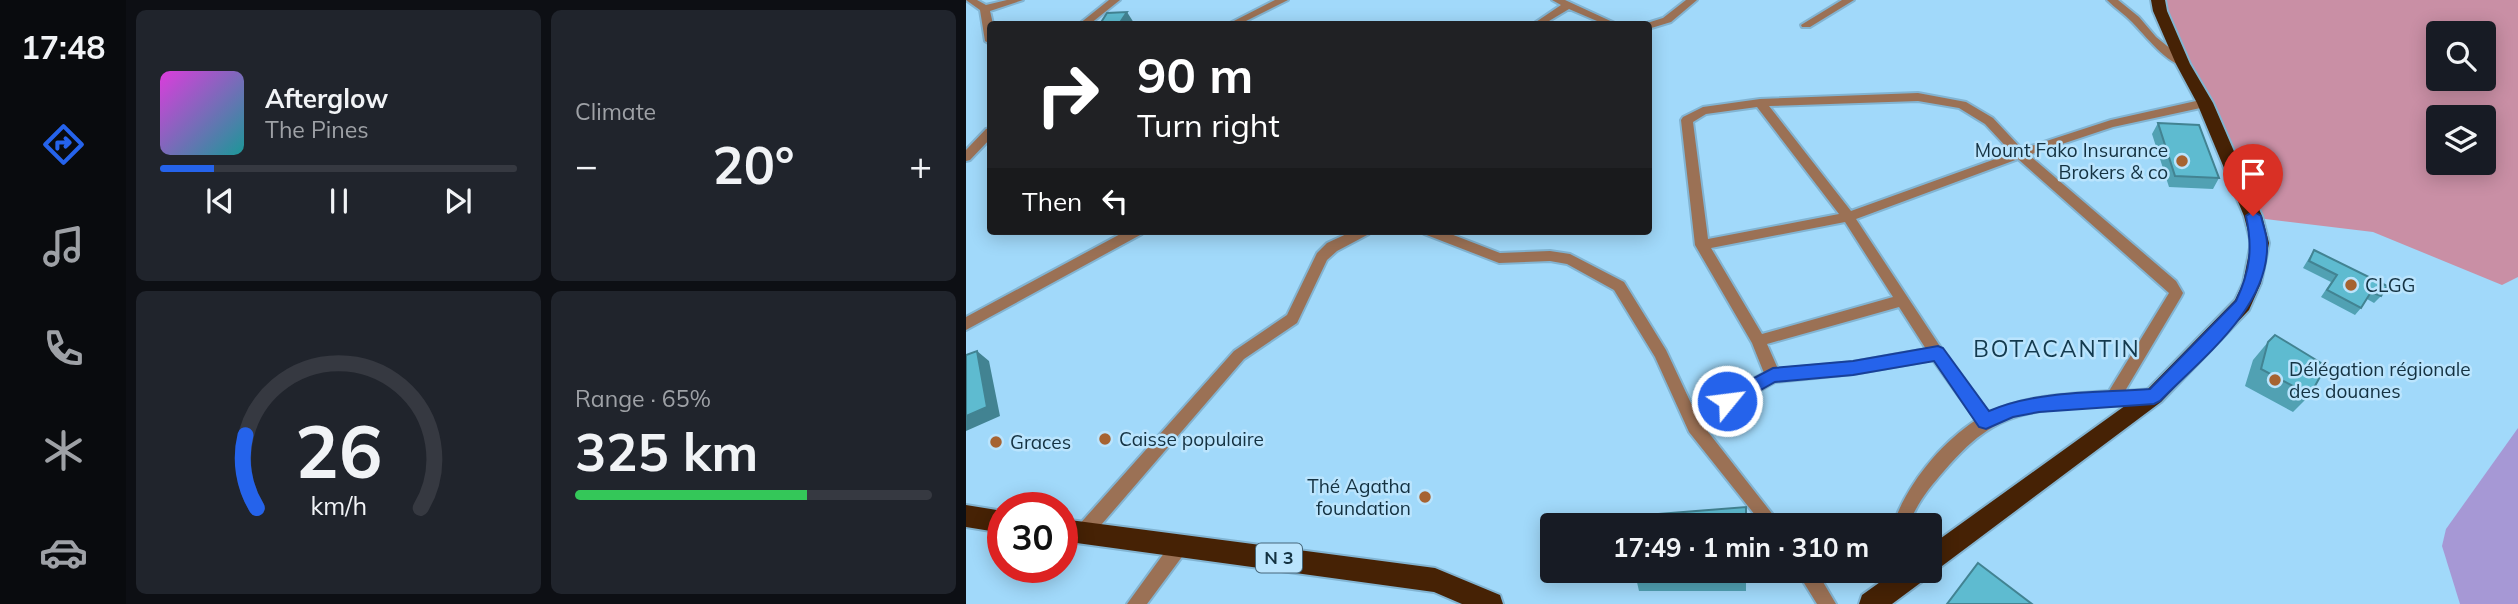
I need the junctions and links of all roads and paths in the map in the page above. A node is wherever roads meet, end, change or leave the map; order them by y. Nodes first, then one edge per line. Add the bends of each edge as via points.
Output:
1 (970, 0) edge
2 (1018, 0) edge
3 (1115, 0) edge
4 (1283, 0) edge
5 (1692, 0) edge
6 (1849, 0) edge
7 (2112, 0) edge
8 (2158, 0) edge
9 (1563, 2) edge
10 (985, 9) junction
11 (1088, 21) edge
12 (1239, 21) edge
13 (1541, 21) edge
14 (1605, 21) edge
15 (987, 22) edge
16 (1652, 25) edge
17 (1806, 25) dead end
18 (2183, 64) junction
19 (1760, 103) junction
20 (2205, 103) junction
21 (987, 135) edge
22 (2020, 153) junction
23 (966, 157) edge
24 (1848, 217) junction
25 (1131, 235) edge
26 (1356, 235) edge
27 (1439, 235) edge
28 (1702, 245) junction
29 (1903, 300) junction
30 (966, 324) edge
31 (1758, 341) junction
32 (1938, 353) junction
33 (1773, 376) junction
34 (2154, 396) junction
35 (2113, 398) junction
36 (1986, 421) junction
37 (1695, 426) junction
38 (1764, 513) edge
39 (1906, 513) edge
40 (966, 516) edge
41 (987, 519) edge
42 (1078, 527) edge
43 (1078, 533) edge
44 (1181, 544) junction
45 (1942, 552) edge
46 (1813, 583) edge
47 (1897, 583) edge
48 (1136, 604) edge
49 (1491, 604) edge
50 (1827, 604) edge
51 (1871, 604) edge

1 - 10 street
2 - 10 street
3 - 11 street
4 - 12 street
5 - 16 street via 1667,20
6 - 17 street
7 - 18 street
8 - 18 highway
9 - 13 street
9 - 14 street
10 - 15 street
18 - 20 highway
19 - 22 street via 1918,97 1962,105 1989,121
19 - 24 street
19 - 28 street via 1703,111 1687,120
20 - 22 street via 2111,124
20 - 34 highway via 2260,243 2242,305
21 - 23 street
22 - 24 street
22 - 35 street via 2176,293
24 - 28 street
24 - 29 street
25 - 30 street
26 - 42 street via 1322,257 1292,319 1239,355
27 - 37 street via 1499,258 1570,259 1619,286 1661,354
28 - 31 street
29 - 31 street
29 - 32 street
31 - 33 street
32 - 33 street
32 - 36 street
33 - 37 street via 1727,401
34 - 35 street
34 - 45 highway
35 - 36 street via 2011,410
36 - 39 street via 1934,470
37 - 38 street
40 - 41 highway
43 - 44 highway, N 3
44 - 48 street
44 - 49 highway, N 3 via 1436,580
46 - 50 street
47 - 51 highway

